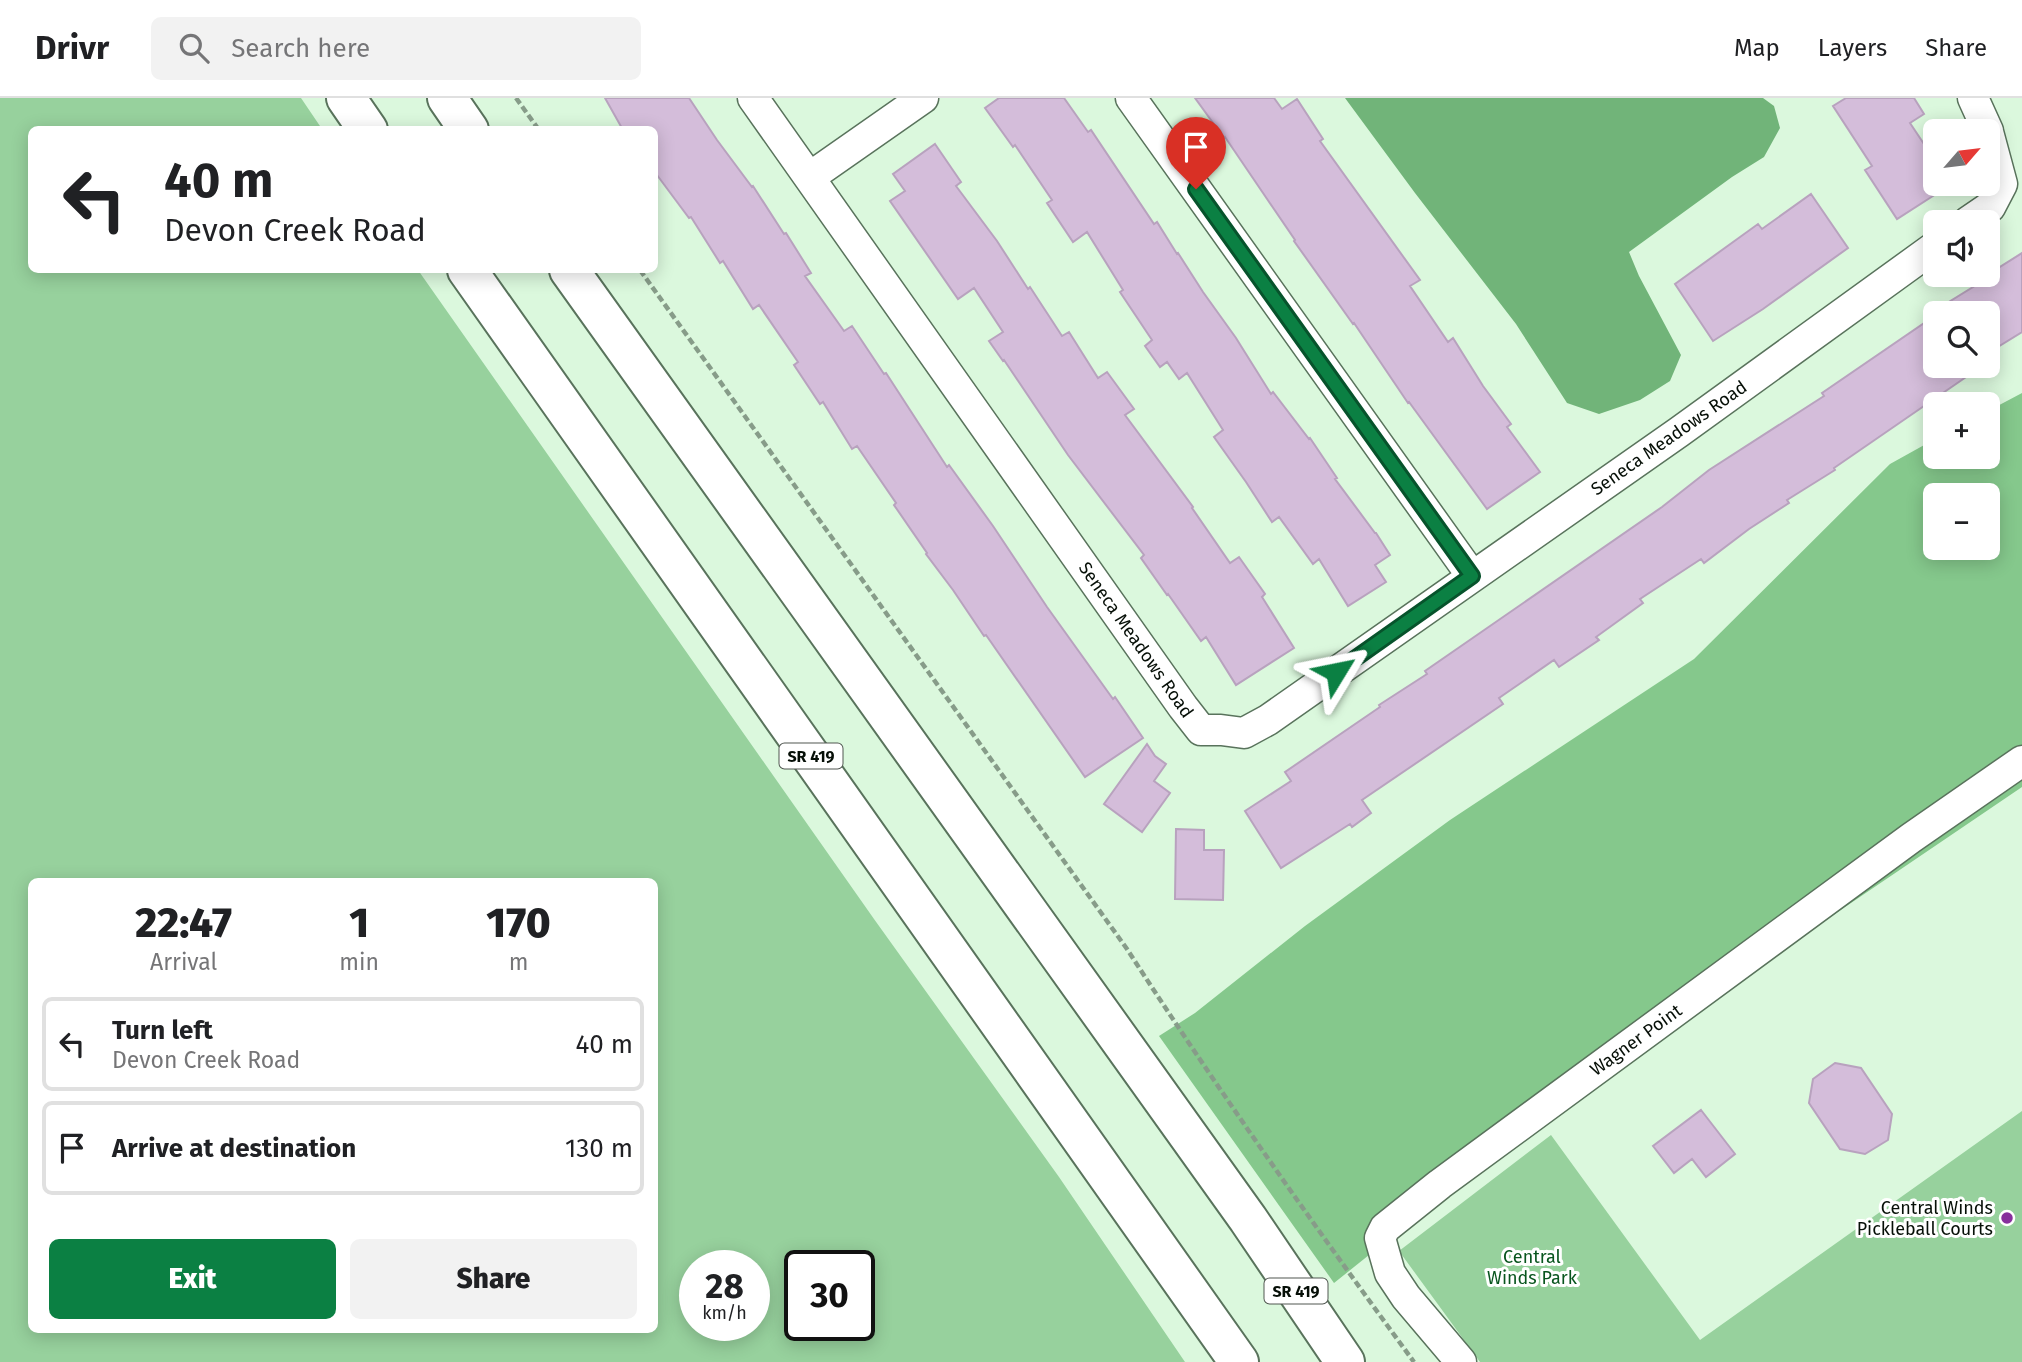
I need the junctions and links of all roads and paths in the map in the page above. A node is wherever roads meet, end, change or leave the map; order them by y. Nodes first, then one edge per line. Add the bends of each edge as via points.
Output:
1 (346, 98) edge
2 (447, 98) edge
3 (516, 98) edge
4 (753, 98) edge
5 (923, 98) edge
6 (1131, 98) edge
7 (1973, 98) edge
8 (1982, 119) edge
9 (365, 126) edge
10 (466, 126) edge
11 (536, 126) edge
12 (810, 177) junction
13 (1996, 196) edge
14 (1986, 210) edge
15 (1923, 255) edge
16 (469, 273) edge
17 (571, 273) edge
18 (641, 273) edge
19 (1472, 576) junction
20 (2022, 761) edge
21 (1239, 1362) edge
22 (1345, 1362) edge
23 (1414, 1362) edge
24 (1461, 1362) edge

1 - 9 main road
2 - 10 main road
3 - 11 path
4 - 12 street, Seneca Meadows Road
5 - 12 street
6 - 19 street
7 - 8 street
12 - 19 street, Seneca Meadows Road via 1201,730 1244,733 1268,720
13 - 14 street
15 - 19 street, Seneca Meadows Road
16 - 21 main road, SR 419
17 - 22 main road, SR 419 via 1240,1208
18 - 23 path via 1127,949
20 - 24 street, Wagner Point via 1385,1228 1380,1238 1390,1273

